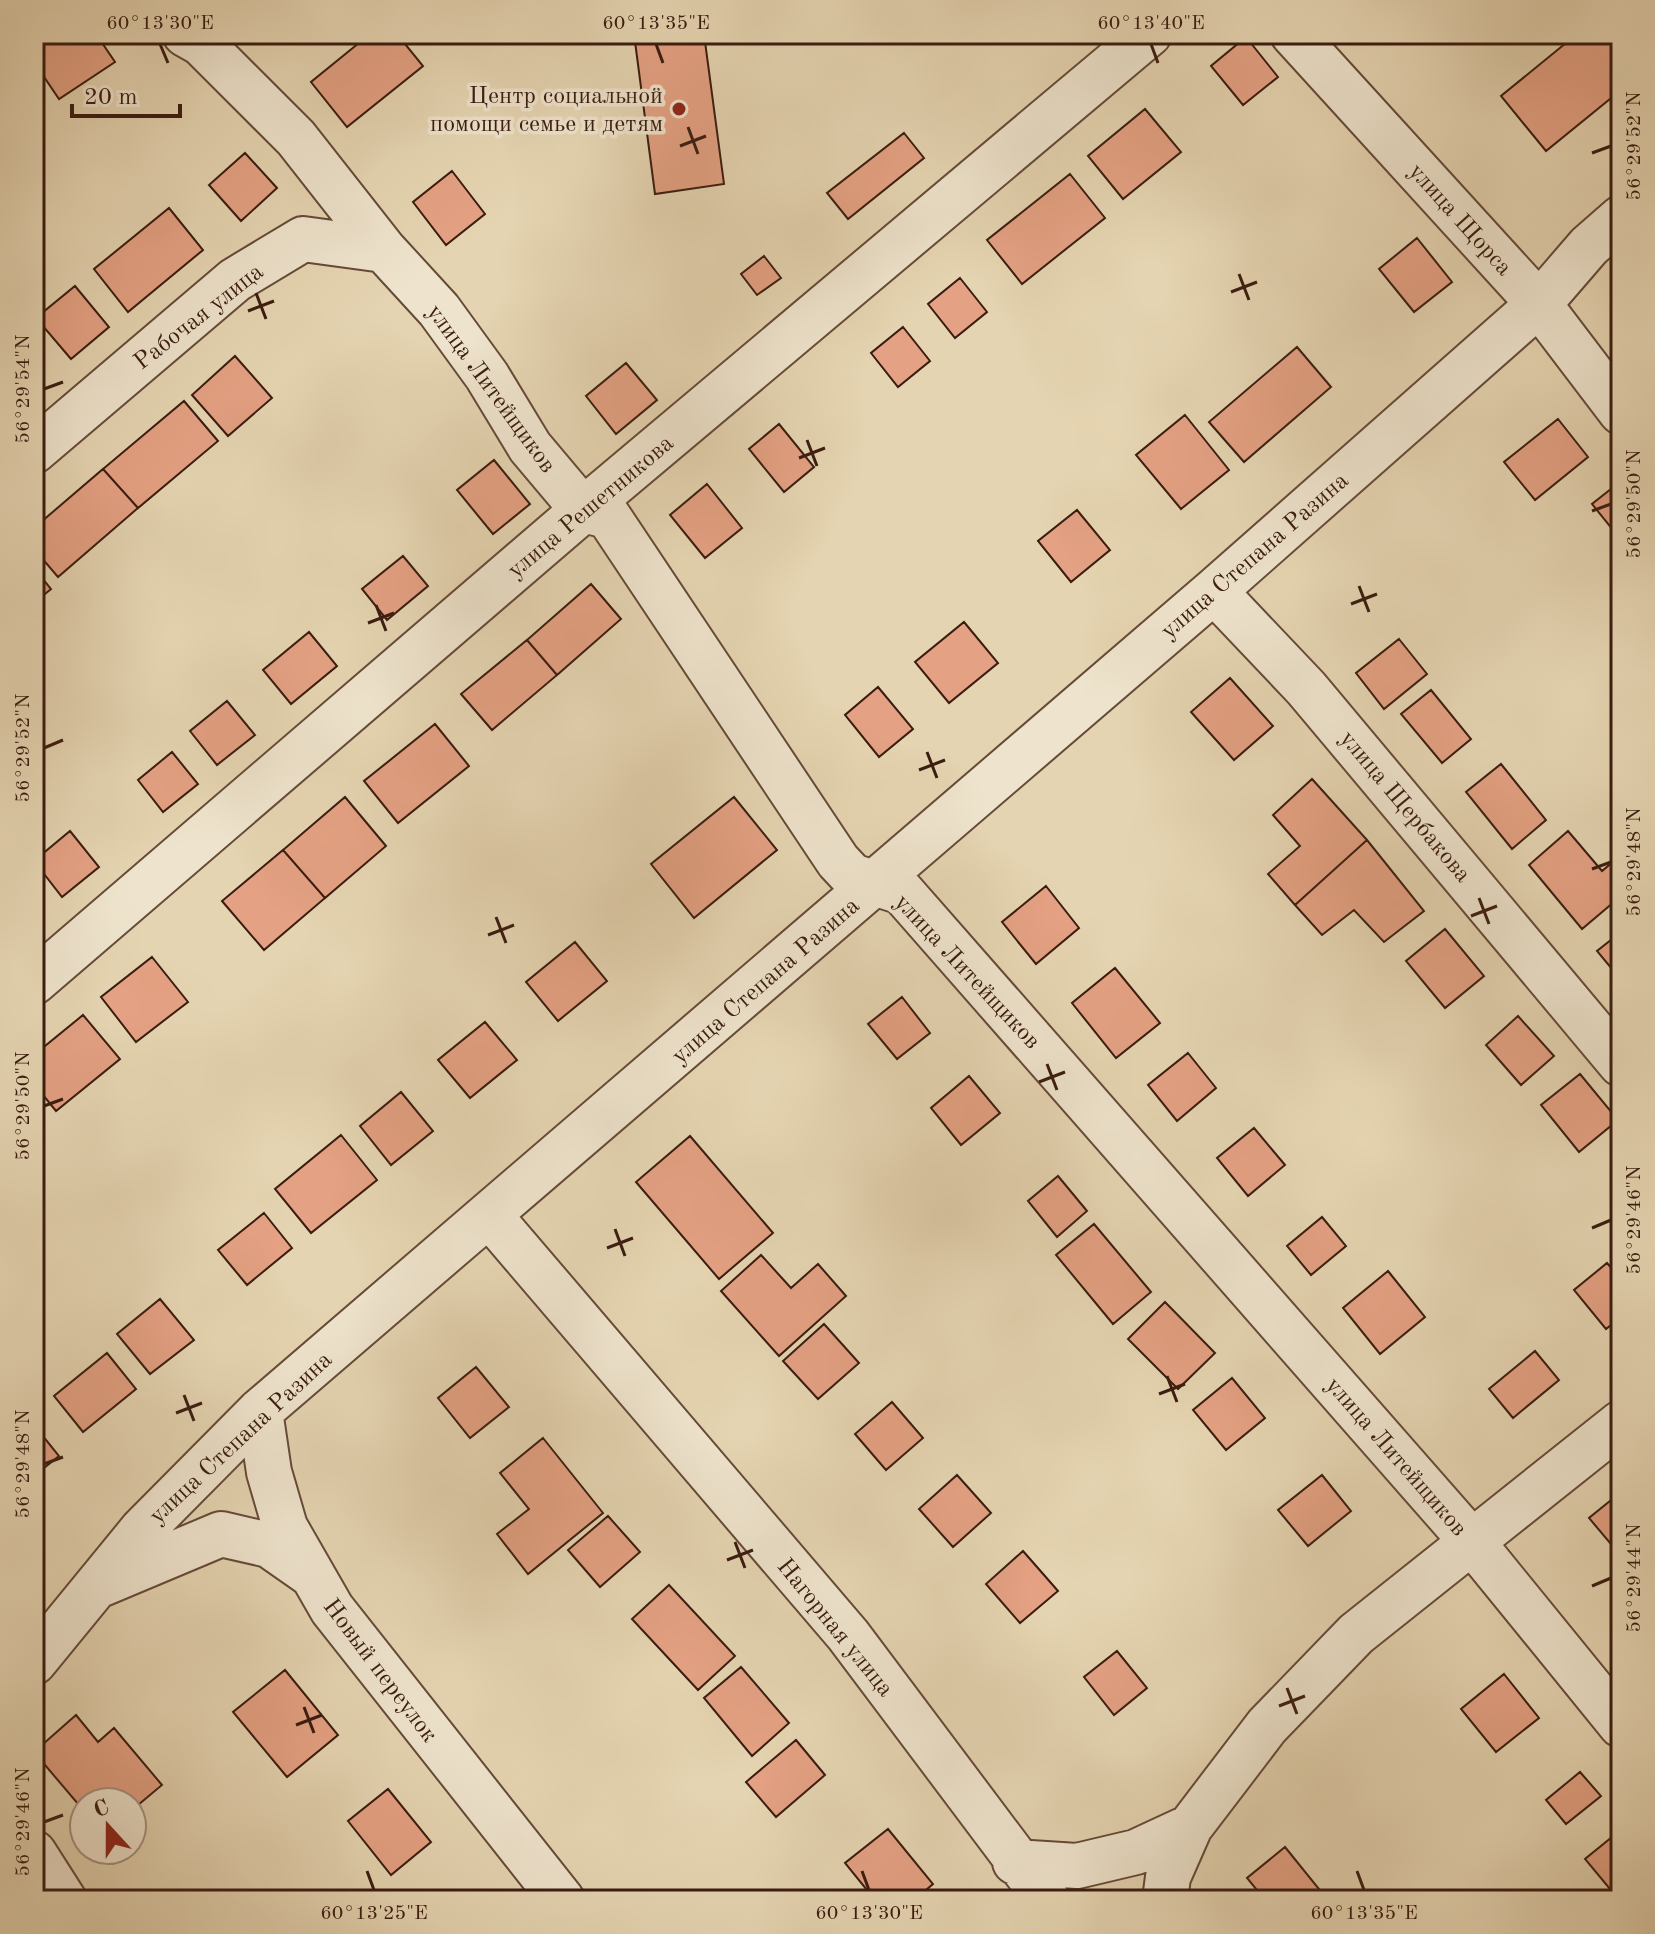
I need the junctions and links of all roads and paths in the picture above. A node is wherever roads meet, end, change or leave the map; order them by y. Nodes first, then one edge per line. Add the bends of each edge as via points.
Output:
1 (185, 34) edge
2 (1149, 34) edge
3 (1293, 34) edge
4 (1621, 218) edge
5 (384, 250) junction
6 (1539, 304) junction
7 (1621, 412) edge
8 (34, 451) edge
9 (583, 510) junction
10 (1214, 591) junction
11 (878, 883) junction
12 (34, 982) edge
13 (1621, 1064) edge
14 (490, 1216) junction
15 (260, 1411) junction
16 (1621, 1423) edge
17 (1473, 1543) junction
18 (313, 1575) junction
19 (96, 1586) junction
20 (34, 1662) edge
21 (1621, 1725) edge
22 (1190, 1827) junction
23 (34, 1853) edge
24 (1015, 1862) junction
25 (64, 1900) edge
26 (562, 1900) edge
27 (1047, 1900) edge
28 (1165, 1900) edge

1 - 5 street, улица Литейщиков via 201,43 296,138
2 - 9 street, улица Решетникова
3 - 6 street, улица Щорса
4 - 6 street, улица Степана Разина
5 - 8 street, Рабочая улица via 303,239 235,280
5 - 9 street, улица Литейщиков via 439,310 530,447
6 - 7 street, улица Щорса
6 - 10 street, улица Степана Разина
9 - 11 street, улица Литейщиков via 608,516 838,861 852,876
9 - 12 street, улица Решетникова
10 - 11 street, улица Степана Разина
10 - 13 street, улица Щербакова via 1306,688
11 - 14 street, улица Степана Разина
11 - 17 street, улица Литейщиков via 902,892
14 - 15 street, улица Степана Разина
14 - 24 street, Нагорная улица via 848,1635
15 - 18 street, Новый переулок via 269,1472 285,1527
15 - 19 street, улица Степана Разина via 142,1530
16 - 17 street
17 - 21 street, улица Литейщиков
17 - 22 street via 1356,1634 1267,1726
18 - 19 street via 269,1545 221,1534
18 - 26 street, Новый переулок via 341,1621
19 - 20 street, улица Степана Разина
22 - 24 street via 1136,1852 1077,1866
22 - 28 street via 1168,1877
23 - 25 street
24 - 27 street, Нагорная улица

